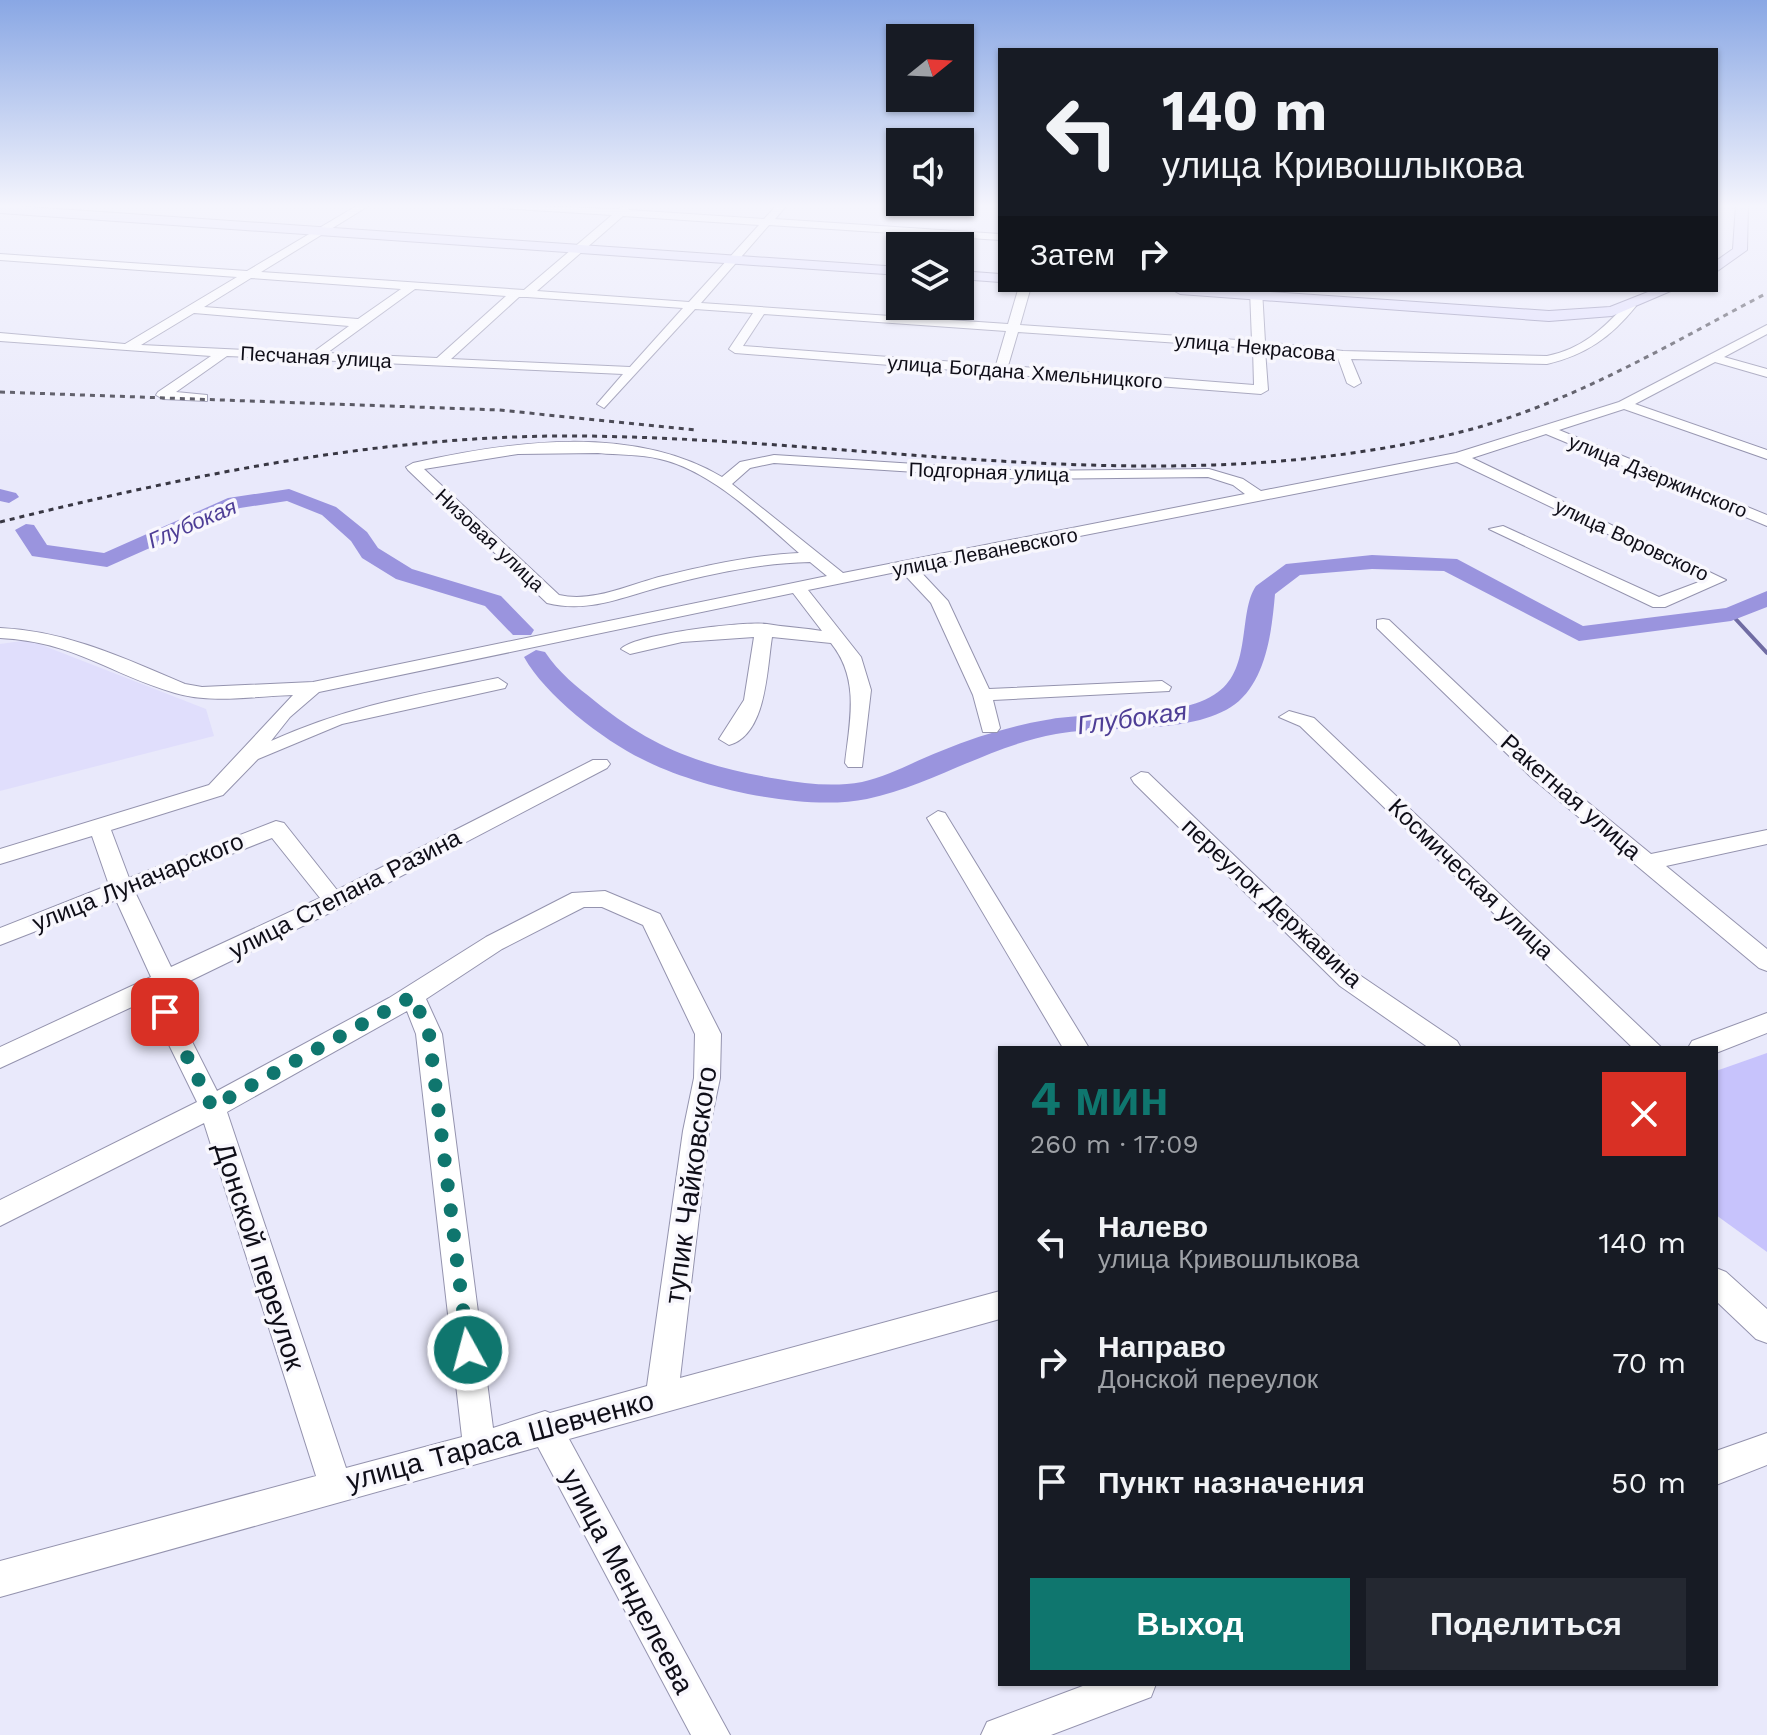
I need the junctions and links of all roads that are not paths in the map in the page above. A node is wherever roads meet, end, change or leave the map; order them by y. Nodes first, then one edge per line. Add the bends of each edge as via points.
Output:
1 (228, 286) edge
2 (412, 286) joint
3 (531, 286) edge
4 (709, 286) edge
5 (1023, 292) edge
6 (1256, 292) edge
7 (1662, 292) edge
8 (522, 293) junction
9 (692, 306) junction
10 (1630, 306) junction
11 (190, 309) junction
12 (760, 311) junction
13 (361, 323) junction
14 (1013, 329) junction
15 (1767, 329) edge
16 (0, 337) edge
17 (1256, 345) junction
18 (127, 348) junction
19 (223, 353) junction
20 (1343, 355) junction
21 (314, 357) junction
22 (1715, 358) junction
23 (439, 363) junction
24 (1001, 370) junction
25 (633, 371) junction
26 (1767, 373) edge
27 (1354, 383) dead end
28 (202, 398) dead end
29 (604, 404) dead end
30 (1624, 405) junction
31 (1550, 431) junction
32 (1767, 455) edge
33 (1459, 457) junction
34 (723, 486) junction
35 (1259, 497) junction
36 (1767, 521) edge
37 (1497, 529) dead end
38 (814, 557) junction
39 (907, 568) junction
40 (840, 579) junction
41 (797, 587) junction
42 (1383, 624) dead end
43 (764, 629) junction
44 (0, 633) edge
45 (838, 638) junction
46 (630, 649) dead end
47 (498, 684) dead end
48 (1162, 687) dead end
49 (313, 688) junction
50 (982, 695) junction
51 (1289, 717) dead end
52 (990, 728) dead end
53 (729, 739) dead end
54 (248, 754) junction
55 (855, 763) dead end
56 (600, 764) dead end
57 (1141, 778) dead end
58 (938, 818) dead end
59 (99, 827) junction
60 (1767, 837) edge
61 (0, 857) edge
62 (1646, 863) junction
63 (122, 889) junction
64 (334, 901) junction
65 (0, 937) edge
66 (1767, 962) edge
67 (159, 985) junction
68 (413, 996) junction
69 (1767, 1023) edge
70 (1075, 1046) edge
71 (1445, 1046) edge
72 (1647, 1046) edge
73 (1706, 1046) edge
74 (0, 1058) edge
75 (212, 1107) junction
76 (0, 1214) edge
77 (1718, 1284) edge
78 (998, 1306) edge
79 (1767, 1329) edge
80 (662, 1395) junction
81 (545, 1427) junction
82 (479, 1445) junction
83 (1767, 1449) edge
84 (1718, 1467) edge
85 (335, 1485) junction
86 (0, 1579) edge
87 (1133, 1686) edge
88 (711, 1735) edge
89 (1000, 1735) edge

1 - 11 street
2 - 8 street, улица Некрасова
2 - 13 street
3 - 8 street
4 - 9 street
5 - 14 street
6 - 10 main road via 1549,316 1590,315
6 - 17 street, улица Богдана Хмельницкого
7 - 10 main road
8 - 9 street, улица Некрасова
8 - 23 street
9 - 12 street, улица Некрасова
9 - 25 street
10 - 20 street, улица Некрасова via 1604,335 1570,355 1547,360
11 - 13 street
11 - 18 street
12 - 14 street, улица Некрасова
12 - 24 street, улица Богдана Хмельницкого via 735,349
13 - 21 street
14 - 17 street, улица Некрасова
14 - 24 street
15 - 22 street, улица Леваневского
16 - 18 street, Песчаная улица
17 - 20 street, улица Некрасова
17 - 24 street, улица Богдана Хмельницкого via 1261,390
18 - 19 street, Песчаная улица
19 - 21 street, Песчаная улица
19 - 28 street via 163,395
20 - 27 street
21 - 23 street, Песчаная улица
22 - 26 street
22 - 30 street, улица Леваневского
23 - 25 street, Песчаная улица
25 - 29 street
30 - 31 street, улица Леваневского
30 - 32 street
31 - 33 street, улица Леваневского
31 - 36 street, улица Дзержинского
33 - 35 street, улица Леваневского
33 - 37 street, улица Воровского via 1718,580 1659,603
34 - 35 street, Подгорная улица via 744,464 774,459 1026,475 1209,473 1238,482
34 - 38 street
34 - 38 street, Низовая улица via 673,458 611,449 484,451 413,467 553,599 572,604 667,580
35 - 39 street, улица Леваневского
38 - 40 street
39 - 40 street, улица Леваневского
39 - 50 street via 939,601
40 - 41 street, улица Леваневского
41 - 45 street
41 - 49 street, улица Леваневского
42 - 62 street, Ракетная улица via 1539,773
43 - 45 street
43 - 46 street via 695,633
43 - 53 street via 758,696
44 - 49 street, улица Леваневского via 39,635 81,647 180,689 225,694
45 - 55 street via 852,657 862,690
47 - 54 street via 338,720
48 - 50 street
49 - 54 street via 286,709
50 - 52 street
51 - 72 street, Космическая улица via 1307,722
54 - 59 street via 216,790
56 - 64 street, улица Степана Разина
57 - 71 street, переулок Державина via 1349,980
58 - 70 street
59 - 61 street
59 - 63 street, Донской переулок
60 - 62 street
62 - 66 street, Ракетная улица
63 - 64 street, улица Луначарского via 276,828
63 - 65 street, улица Луначарского
63 - 67 street, Донской переулок
64 - 67 street, улица Степана Разина
67 - 74 street, улица Степана Разина
67 - 75 street, Донской переулок
68 - 75 street
68 - 80 street, тупик Чайковского via 494,943 580,899 605,899 652,920 708,1034 707,1078
68 - 82 street via 429,1034
69 - 73 street
75 - 76 street
75 - 85 street, Донской переулок
77 - 79 street
78 - 80 street, улица Тараса Шевченко
80 - 81 street, улица Тараса Шевченко
81 - 82 street, улица Тараса Шевченко
81 - 88 street, улица Менделеева
82 - 85 street, улица Тараса Шевченко
83 - 84 street
85 - 86 street, улица Тараса Шевченко
87 - 89 street

